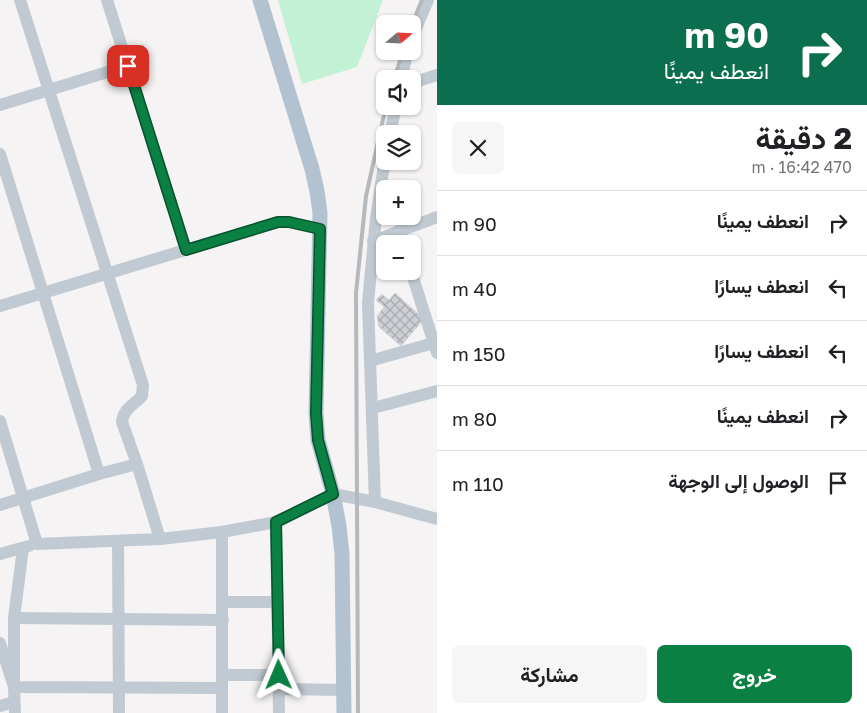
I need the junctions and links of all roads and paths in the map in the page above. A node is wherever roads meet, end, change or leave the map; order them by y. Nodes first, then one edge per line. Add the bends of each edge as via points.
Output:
1 (20, 0) edge
2 (107, 0) edge
3 (260, 0) edge
4 (428, 0) edge
5 (421, 17) edge
6 (128, 66) junction
7 (437, 75) edge
8 (421, 80) edge
9 (48, 91) junction
10 (0, 105) edge
11 (0, 154) edge
12 (383, 170) edge
13 (437, 217) edge
14 (320, 229) junction
15 (405, 235) edge
16 (373, 241) junction
17 (376, 241) edge
18 (186, 250) junction
19 (108, 274) junction
20 (414, 280) edge
21 (44, 293) junction
22 (0, 306) edge
23 (436, 346) edge
24 (370, 361) junction
25 (437, 391) edge
26 (373, 408) junction
27 (0, 421) edge
28 (137, 464) junction
29 (99, 474) junction
30 (333, 494) junction
31 (22, 498) junction
32 (375, 502) junction
33 (0, 505) edge
34 (437, 520) edge
35 (276, 522) junction
36 (222, 532) junction
37 (160, 539) junction
38 (118, 541) junction
39 (36, 544) junction
40 (23, 548) junction
41 (0, 554) edge
42 (222, 602) junction
43 (277, 602) junction
44 (14, 618) junction
45 (118, 618) junction
46 (222, 620) junction
47 (0, 642) edge
48 (222, 675) junction
49 (279, 675) junction
50 (14, 687) junction
51 (222, 688) junction
52 (119, 689) junction
53 (279, 689) junction
54 (344, 690) junction
55 (0, 706) edge
56 (14, 707) edge
57 (119, 713) edge
58 (222, 713) edge
59 (279, 713) edge
60 (344, 713) edge

1 - 9 street
2 - 6 street
3 - 14 main road via 312,169
4 - 5 street
6 - 9 street
6 - 18 street
7 - 8 street
9 - 10 street
9 - 19 street
11 - 21 street
12 - 16 street
13 - 15 street
14 - 18 street via 278,222
14 - 30 main road via 316,413 318,440
16 - 17 street
16 - 24 street via 368,303
18 - 19 street
19 - 21 street
19 - 28 street via 143,385 142,396 122,416
20 - 23 street
21 - 22 street
21 - 29 street
23 - 24 street
24 - 26 street
25 - 26 street
26 - 32 street
27 - 31 street
28 - 29 street
28 - 37 street
29 - 31 street
30 - 32 street
30 - 35 street
30 - 54 main road via 342,563
31 - 33 street
31 - 39 street
32 - 34 street
35 - 36 street
35 - 43 street
36 - 37 street
36 - 42 street
37 - 38 street
38 - 39 street
38 - 45 street
39 - 40 street
40 - 41 street
40 - 44 street
42 - 43 street
42 - 46 street
43 - 49 street
44 - 45 street
44 - 50 street
45 - 46 street
45 - 52 street
46 - 48 street
47 - 50 street
48 - 49 street
48 - 51 street
49 - 53 street
50 - 52 street
50 - 56 street
51 - 52 street
51 - 58 street
52 - 57 street
53 - 54 street
53 - 59 street
54 - 60 main road
55 - 56 street

